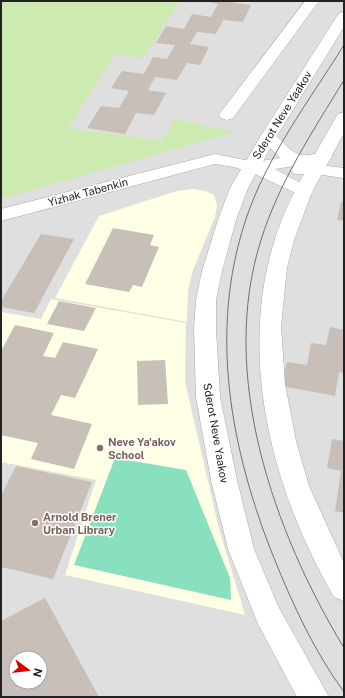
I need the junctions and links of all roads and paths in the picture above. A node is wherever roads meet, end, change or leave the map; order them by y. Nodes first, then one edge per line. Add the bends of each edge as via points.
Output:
1 (312, 1) edge
2 (344, 16) edge
3 (227, 115) dead end
4 (344, 117) edge
5 (268, 137) junction
6 (297, 162) junction
7 (320, 163) junction
8 (254, 172) junction
9 (344, 173) edge
10 (304, 192) junction
11 (1, 215) edge
12 (344, 588) edge
13 (314, 697) edge

1 - 3 street
2 - 5 street, Sderot Neve Yaakov
4 - 7 street
5 - 6 street via 279,150
5 - 8 street, Sderot Neve Yaakov
6 - 7 street
6 - 8 street, Yizhak Tabenkin
7 - 8 street
7 - 9 street
7 - 10 street
8 - 10 street
8 - 11 street, Yizhak Tabenkin via 175,169
8 - 13 street, Sderot Neve Yaakov via 220,240 206,300 205,362 208,397 241,549 268,615
10 - 12 street via 289,225 278,262 270,322 270,352 276,406 291,470 317,537

